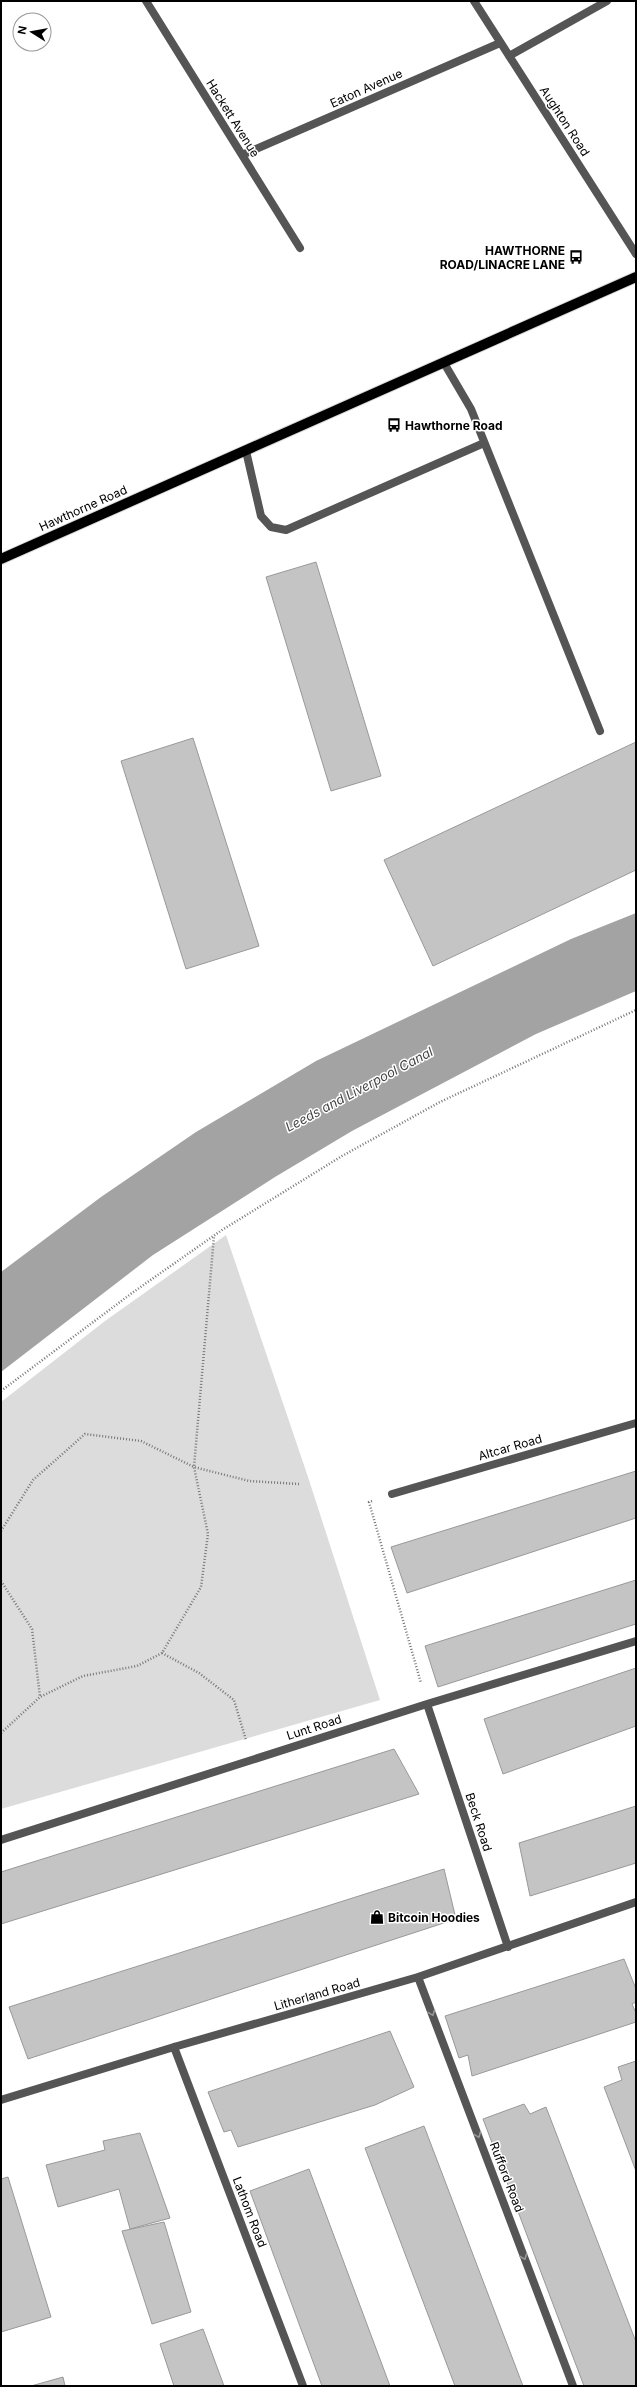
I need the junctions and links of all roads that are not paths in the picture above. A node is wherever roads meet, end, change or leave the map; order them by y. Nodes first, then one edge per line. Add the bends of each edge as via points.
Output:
1 (146, 1) edge
2 (474, 1) edge
3 (607, 1) edge
4 (500, 43) junction
5 (509, 56) junction
6 (242, 155) junction
7 (300, 248) dead end
8 (636, 254) edge
9 (636, 277) edge
10 (444, 363) junction
11 (484, 443) junction
12 (246, 451) junction
13 (1, 559) edge
14 (600, 731) dead end
15 (636, 1423) edge
16 (392, 1494) road end
17 (636, 1641) edge
18 (427, 1704) junction
19 (1, 1840) edge
20 (636, 1902) edge
21 (508, 1947) junction
22 (418, 1977) junction
23 (174, 2047) junction
24 (1, 2100) edge
25 (303, 2386) edge
26 (573, 2386) edge

1 - 6 street, Hackett Avenue
2 - 4 street, Aughton Road
3 - 5 street
4 - 5 street, Aughton Road
4 - 6 street, Eaton Avenue
5 - 8 street, Aughton Road
6 - 7 street, Hackett Avenue
9 - 10 main road, Hawthorne Road
10 - 11 street via 471,409
10 - 12 main road, Hawthorne Road
11 - 12 street via 286,530 271,527 261,516
11 - 14 street
12 - 13 main road, Hawthorne Road
15 - 16 street, Altcar Road
17 - 18 street, Lunt Road
18 - 19 street, Lunt Road
18 - 21 street, Beck Road
20 - 21 street, Litherland Road
21 - 22 street, Litherland Road
22 - 23 street, Litherland Road
22 -> 26 street, Rufford Road
23 - 24 street, Litherland Road
23 - 25 street, Lathom Road

